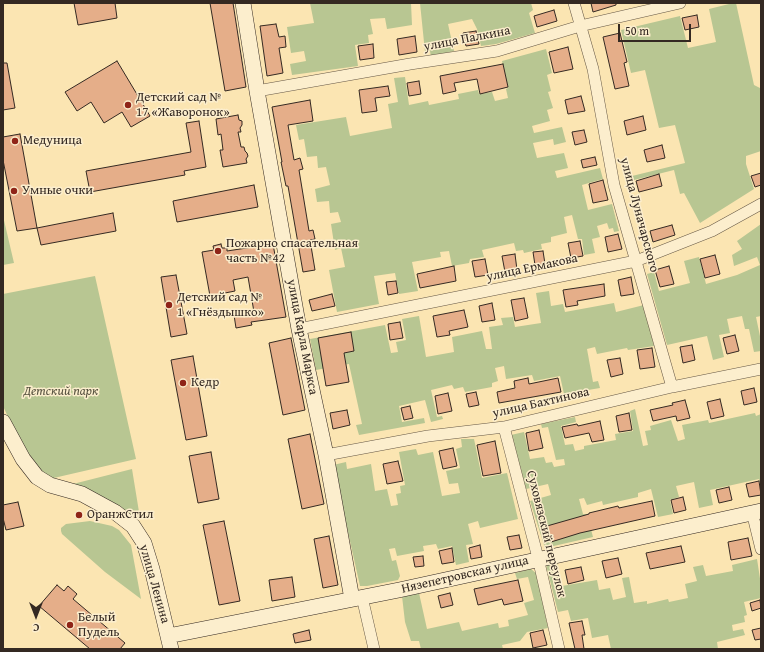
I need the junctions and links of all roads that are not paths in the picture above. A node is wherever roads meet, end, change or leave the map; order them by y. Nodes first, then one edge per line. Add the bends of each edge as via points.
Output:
1 (243, 3) edge
2 (574, 3) edge
3 (680, 3) edge
4 (580, 26) junction
5 (257, 91) junction
6 (761, 204) edge
7 (636, 261) junction
8 (299, 329) junction
9 (761, 369) edge
10 (672, 387) junction
11 (3, 422) edge
12 (504, 427) junction
13 (326, 455) junction
14 (756, 512) edge
15 (761, 549) edge
16 (538, 558) junction
17 (357, 598) junction
18 (169, 643) edge
19 (374, 649) edge
20 (559, 649) edge

1 - 5 main road, улица Карла Маркса
2 - 4 street, улица Луначарского
3 - 4 street, улица Палкина
4 - 5 street, улица Палкина via 497,51
4 - 7 street, улица Луначарского via 593,69 614,185
5 - 8 main road, улица Карла Маркса
6 - 7 street, улица Ермакова via 712,231
7 - 8 street, улица Ермакова
7 - 10 street, улица Луначарского
8 - 13 main road, улица Карла Маркса
9 - 10 street, улица Бахтинова
10 - 12 street, улица Бахтинова
11 - 18 main road, улица Ленина via 23,459 37,478 50,485 82,494 115,512 133,526 144,543 152,568
12 - 13 street, улица Бахтинова via 428,436
12 - 16 street, Суховязский переулок
13 - 17 main road, улица Карла Маркса
14 - 15 street
14 - 16 main road, Нязепетровская улица
16 - 17 main road, Нязепетровская улица
16 - 20 street, Суховязский переулок
17 - 18 main road, Нязепетровская улица
17 - 19 street, улица Карла Маркса

